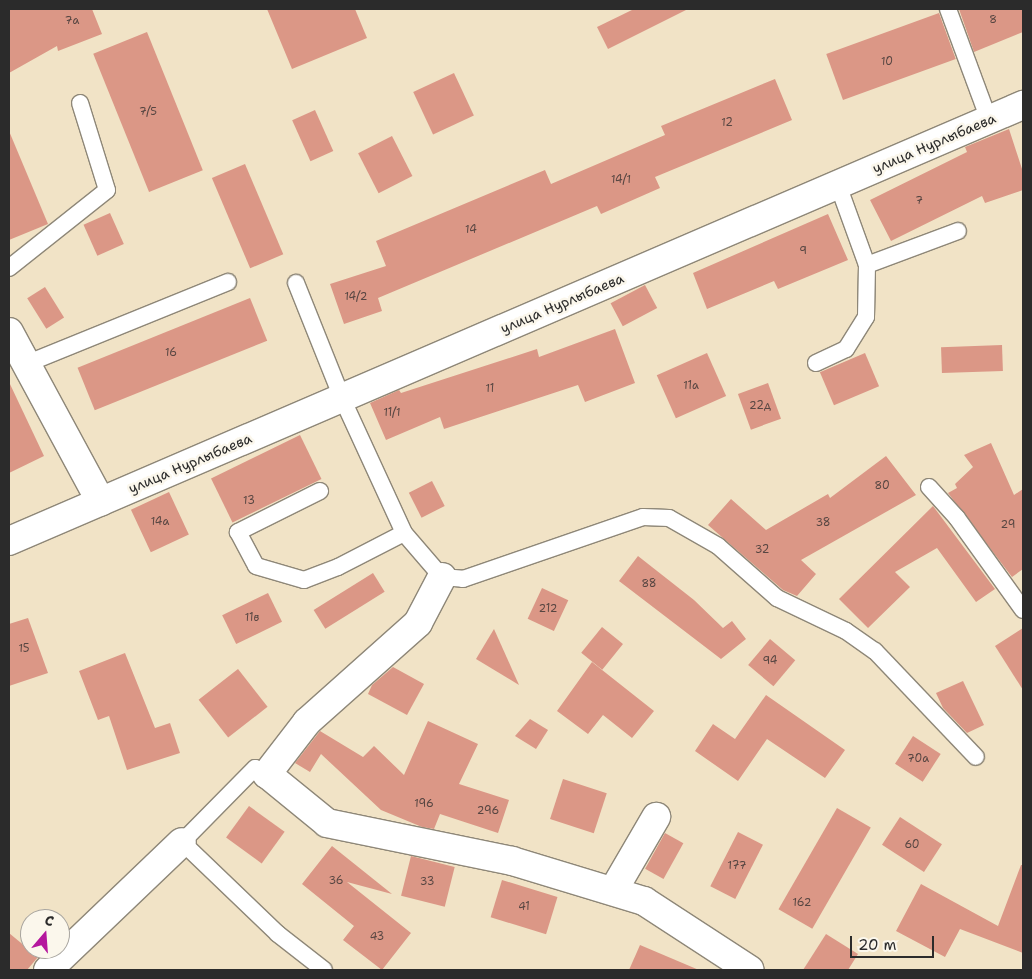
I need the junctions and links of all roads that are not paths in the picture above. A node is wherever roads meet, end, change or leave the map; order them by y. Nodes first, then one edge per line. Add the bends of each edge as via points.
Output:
1 (948, 9) edge
2 (80, 102) dead end
3 (1023, 105) edge
4 (989, 120) junction
5 (838, 185) junction
6 (958, 231) dead end
7 (867, 265) junction
8 (9, 268) edge
9 (228, 282) dead end
10 (296, 283) dead end
11 (9, 332) edge
12 (816, 363) dead end
13 (26, 364) junction
14 (342, 398) junction
15 (929, 487) dead end
16 (320, 491) dead end
17 (101, 502) junction
18 (404, 533) junction
19 (9, 541) edge
20 (442, 577) junction
21 (1023, 610) edge
22 (976, 757) dead end
23 (267, 774) junction
24 (656, 817) dead end
25 (182, 842) junction
26 (613, 891) junction
27 (48, 970) edge
28 (324, 970) edge
29 (750, 970) edge

1 - 4 lane
2 - 8 lane via 106,190
3 - 4 street, улица Нурлыбаева
4 - 5 street, улица Нурлыбаева
5 - 7 lane
5 - 14 street, улица Нурлыбаева
6 - 7 lane
7 - 12 lane via 866,317 846,349
9 - 13 lane
10 - 14 lane
11 - 13 street
13 - 17 street
14 - 17 street, улица Нурлыбаева
14 - 18 lane
15 - 21 lane via 957,518
16 - 18 lane via 238,532 256,566 304,580 338,567
17 - 19 street, улица Нурлыбаева
18 - 20 lane
20 - 22 lane via 463,579 643,517 669,518 718,546 777,598 846,631 875,650
20 - 23 street via 418,623 307,722
23 - 25 lane via 256,768
23 - 26 street via 327,823 512,861
24 - 26 street
25 - 27 street
25 - 28 lane via 278,934
26 - 29 street via 644,900

